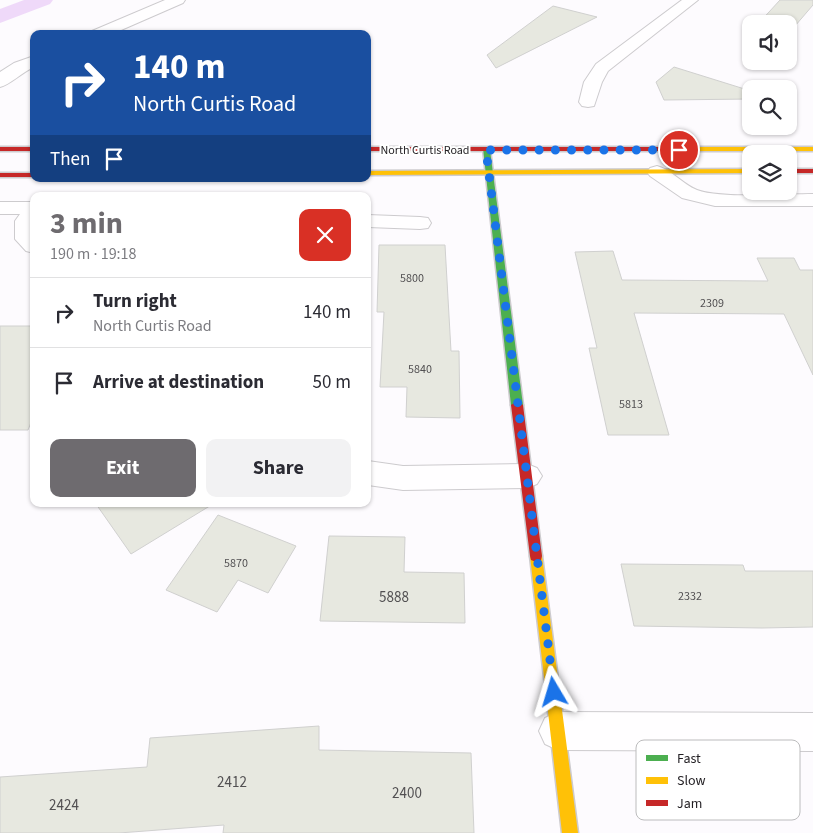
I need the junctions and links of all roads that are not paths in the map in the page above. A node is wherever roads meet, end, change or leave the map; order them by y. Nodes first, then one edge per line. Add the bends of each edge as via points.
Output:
1 (178, 0) edge
2 (691, 0) edge
3 (107, 30) edge
4 (30, 63) edge
5 (0, 82) edge
6 (588, 102) dead end
7 (0, 149) edge
8 (30, 149) edge
9 (371, 149) edge
10 (813, 149) edge
11 (486, 150) junction
12 (742, 171) edge
13 (797, 171) edge
14 (813, 171) edge
15 (490, 172) junction
16 (657, 172) junction
17 (371, 173) edge
18 (0, 175) edge
19 (30, 175) edge
20 (813, 200) edge
21 (0, 208) edge
22 (30, 209) edge
23 (30, 215) edge
24 (371, 221) edge
25 (420, 223) dead end
26 (30, 242) edge
27 (371, 473) edge
28 (527, 476) junction
29 (558, 731) junction
30 (813, 732) edge
31 (570, 833) edge

1 - 3 street
2 - 6 street via 602,68 593,82
4 - 5 street
7 - 8 main road
9 - 11 main road, North Curtis Road
10 - 11 main road, North Curtis Road
11 - 15 main road
12 - 16 main road, North Curtis Road
13 - 14 main road
15 - 16 main road, North Curtis Road
15 - 17 main road, North Curtis Road
15 - 28 main road
16 - 20 street via 689,194 715,200
18 - 19 main road
21 - 22 street
23 - 26 street via 26,221 26,239
24 - 25 street
27 - 28 street via 403,478
28 - 29 main road
29 - 30 street
29 - 31 main road

